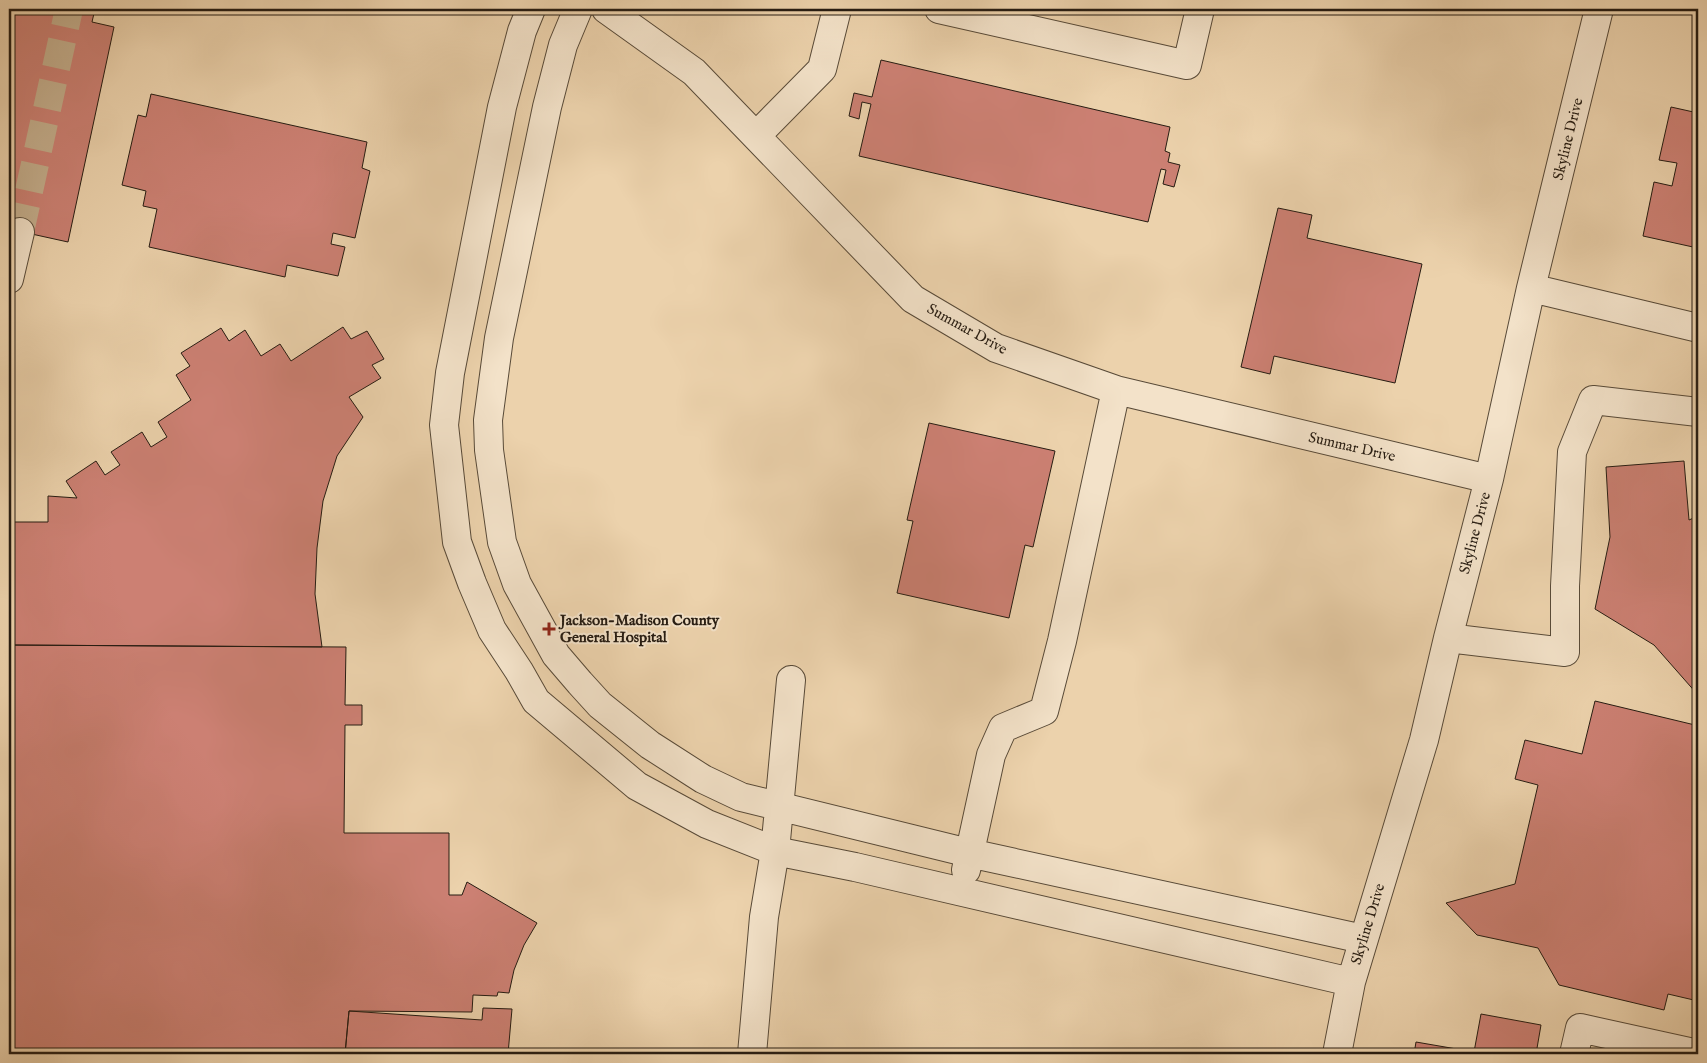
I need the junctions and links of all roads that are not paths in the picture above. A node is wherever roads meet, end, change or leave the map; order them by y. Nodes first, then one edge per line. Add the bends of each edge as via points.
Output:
1 (530, 9) edge
2 (578, 9) edge
3 (606, 9) edge
4 (837, 9) edge
5 (939, 9) edge
6 (1200, 9) edge
7 (1599, 9) edge
8 (756, 136) junction
9 (20, 232) tunnel mouth
10 (9, 279) edge
11 (1531, 288) junction
12 (1698, 328) edge
13 (1116, 390) junction
14 (1698, 412) edge
15 (1489, 479) junction
16 (1448, 638) junction
17 (791, 680) dead end
18 (779, 807) junction
19 (776, 851) junction
20 (969, 853) junction
21 (962, 891) junction
22 (1363, 939) junction
23 (1351, 982) junction
24 (752, 1054) edge
25 (1337, 1054) edge
26 (1574, 1054) edge
27 (1698, 1054) edge

1 - 19 street via 502,107 450,373 444,425 457,542 492,630 536,701 637,786 707,824
2 - 18 street via 563,46 547,107 492,383 489,450 502,542 517,584 556,655 600,705 650,745 703,779 741,797
3 - 8 street, Summar Drive via 694,72
4 - 8 street via 822,69
5 - 6 street via 1187,65
7 - 11 street, Skyline Drive
8 - 13 street, Summar Drive via 914,299 996,348
9 - 10 street
11 - 12 street
11 - 15 street, Skyline Drive
13 - 15 street, Summar Drive
13 - 20 street via 1044,711 1003,728 991,755
14 - 16 street via 1593,400 1572,452 1565,652
15 - 16 street, Skyline Drive
16 - 22 street, Skyline Drive via 1424,740
17 - 18 street
18 - 19 street
18 - 20 street
19 - 21 street
19 - 24 street via 764,917
20 - 21 street
20 - 22 street
21 - 23 street
22 - 23 street, Skyline Drive
23 - 25 street, Skyline Drive
26 - 27 street via 1580,1028

